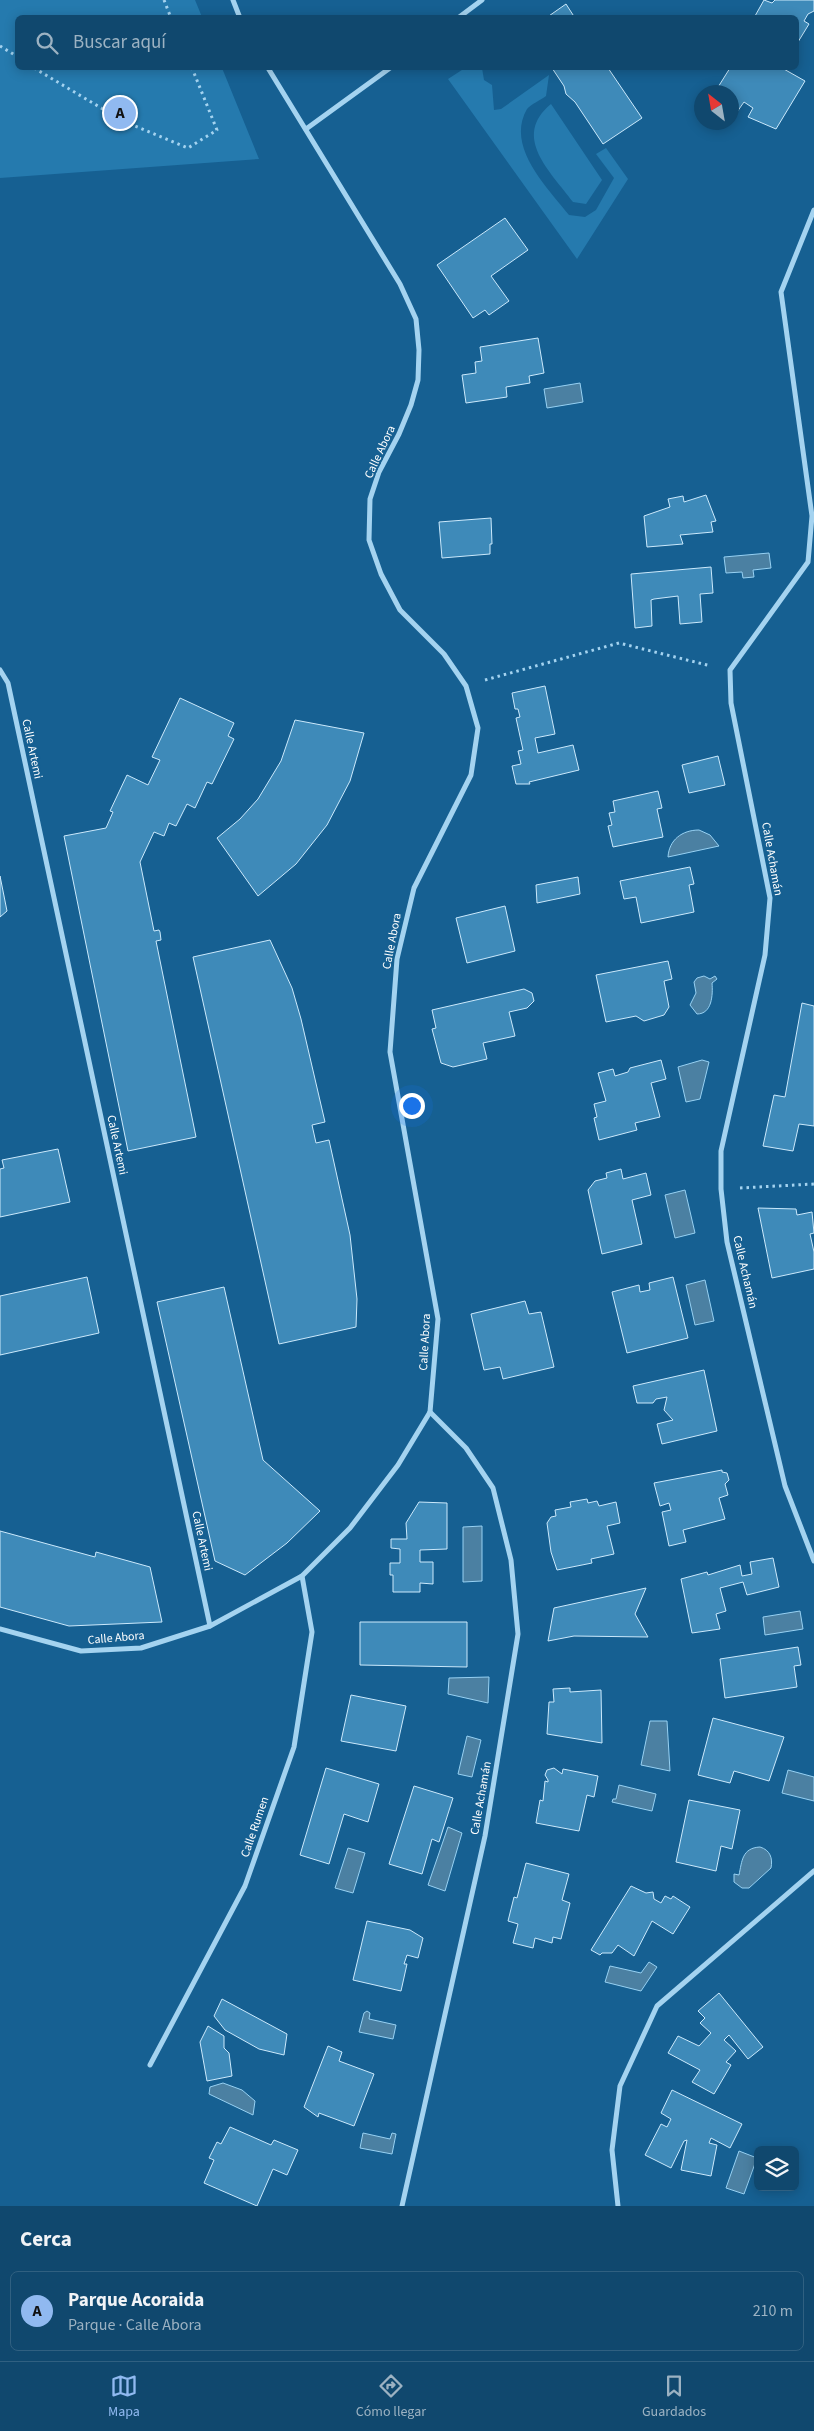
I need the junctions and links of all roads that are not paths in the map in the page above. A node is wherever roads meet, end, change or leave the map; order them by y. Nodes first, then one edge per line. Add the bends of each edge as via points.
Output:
1 (233, 0) edge
2 (482, 0) edge
3 (239, 15) edge
4 (462, 15) edge
5 (269, 70) edge
6 (387, 70) edge
7 (306, 129) junction
8 (814, 210) edge
9 (0, 670) edge
10 (430, 1412) junction
11 (814, 1561) edge
12 (302, 1576) junction
13 (210, 1626) junction
14 (0, 1629) edge
15 (814, 1871) edge
16 (150, 2066) dead end
17 (402, 2206) edge
18 (618, 2206) edge

1 - 3 street
2 - 4 street
5 - 7 street, Calle Abora
6 - 7 street
7 - 10 street, Calle Abora via 400,284 416,318 418,380 411,405 379,472 370,499 369,540 380,574 400,610 444,654 466,686 478,728 471,775 414,888 397,959 390,1052 438,1319
8 - 11 street, Calle Achamán via 781,292 812,516 808,562 730,670 731,703 770,898 766,955 721,1151 721,1189 727,1242 785,1486
9 - 13 street, Calle Artemi via 8,683
10 - 12 street, Calle Abora via 398,1465 350,1528
10 - 17 street, Calle Achamán via 466,1448 492,1488 511,1560 518,1634 486,1836
12 - 13 street, Calle Abora
12 - 16 street, Calle Rumen via 312,1632 294,1747 245,1886
13 - 14 street, Calle Abora via 141,1648 81,1651
15 - 18 street via 658,2006 620,2086 612,2150

